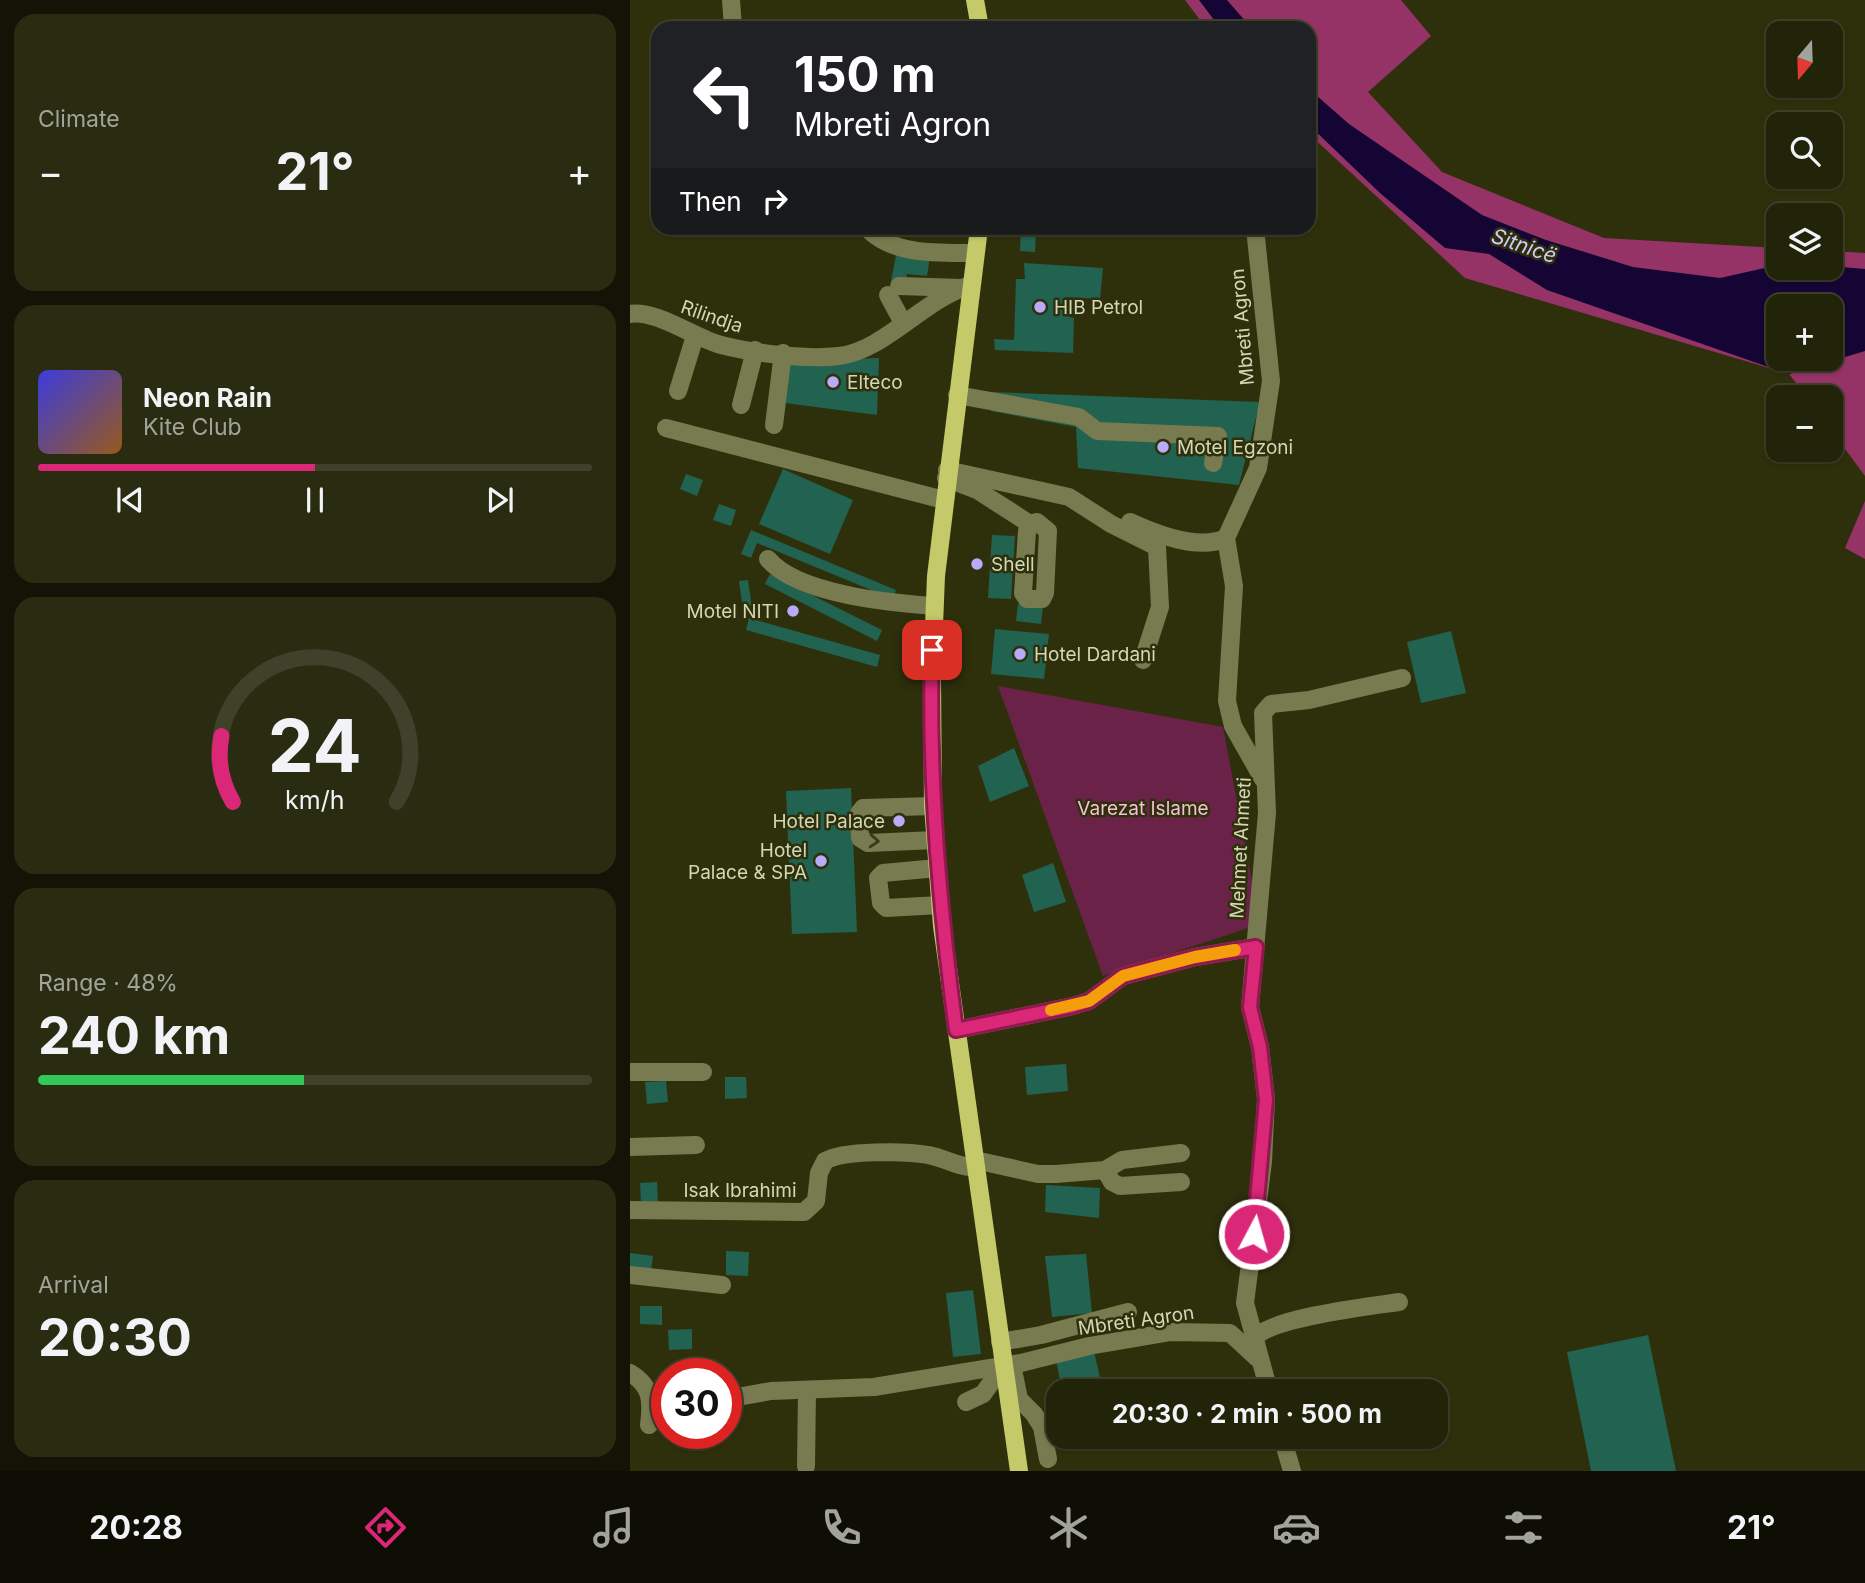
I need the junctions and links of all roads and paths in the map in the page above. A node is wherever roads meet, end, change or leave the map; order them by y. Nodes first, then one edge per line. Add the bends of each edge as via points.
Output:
1 (731, 0) edge
2 (975, 0) edge
3 (732, 21) edge
4 (979, 21) edge
5 (875, 235) edge
6 (978, 235) edge
7 (1256, 235) edge
8 (975, 253) junction
9 (967, 286) junction
10 (630, 314) edge
11 (903, 323) junction
12 (695, 336) junction
13 (755, 351) junction
14 (783, 353) junction
15 (678, 391) dead end
16 (957, 395) junction
17 (741, 405) dead end
18 (774, 425) dead end
19 (666, 428) dead end
20 (1213, 463) dead end
21 (947, 469) junction
22 (944, 500) junction
23 (1030, 523) dead end
24 (1226, 538) junction
25 (768, 559) dead end
26 (934, 606) junction
27 (1143, 660) dead end
28 (1402, 678) dead end
29 (1265, 782) junction
30 (933, 806) junction
31 (935, 840) junction
32 (937, 868) junction
33 (940, 905) junction
34 (1256, 947) junction
35 (956, 1030) junction
36 (630, 1072) edge
37 (704, 1072) dead end
38 (696, 1145) dead end
39 (630, 1147) edge
40 (1181, 1153) dead end
41 (975, 1164) junction
42 (1105, 1170) junction
43 (1181, 1182) dead end
44 (630, 1210) edge
45 (630, 1275) edge
46 (722, 1285) dead end
47 (1399, 1302) dead end
48 (1128, 1312) dead end
49 (1254, 1339) junction
50 (1000, 1342) junction
51 (1257, 1358) junction
52 (1008, 1366) junction
53 (630, 1373) edge
54 (1265, 1379) edge
55 (807, 1391) junction
56 (742, 1396) edge
57 (966, 1402) dead end
58 (649, 1425) dead end
59 (1286, 1449) edge
60 (1048, 1459) dead end
61 (806, 1466) dead end
62 (1019, 1471) edge
63 (1292, 1471) edge

1 - 3 street
2 - 4 main road
5 - 8 street via 898,247
6 - 8 main road
7 - 24 street, Mbreti Agron via 1270,381 1258,468
8 - 9 main road
9 - 11 street, Rilindja
9 - 11 street via 894,290
9 - 16 main road
10 - 12 street, Rilindja via 650,315
11 - 14 street, Rilindja via 839,356
12 - 13 street, Rilindja
12 - 15 street
13 - 14 street, Rilindja
13 - 17 street
14 - 18 street
16 - 20 street via 1079,417 1097,431 1218,436
16 - 21 main road
19 - 22 street
21 - 22 main road
21 - 23 street
21 - 24 street via 1070,485 1111,513 1175,539
21 - 27 street via 1069,497 1157,547 1160,607
22 - 26 main road
24 - 29 street via 1234,586 1227,701 1233,726
25 - 26 street via 798,580 870,598
26 - 30 main road
28 - 29 street, Mehmet Ahmeti via 1266,707 1261,724
29 - 34 street, Mehmet Ahmeti via 1267,813
30 - 31 main road
30 -> 31 street via 863,808 860,838 868,843
31 - 32 main road
32 - 33 main road
32 - 33 street via 883,873 878,878 881,903 886,908
33 - 35 main road
34 - 35 street via 1123,976 1089,1001 1073,1006
34 - 49 street, Mehmet Ahmeti via 1250,1007 1266,1100 1245,1303
35 - 41 main road
36 - 37 street
38 - 39 street
40 - 42 street via 1122,1160
41 - 42 street via 1038,1174
41 - 44 street, Isak Ibrahimi via 963,1168 912,1153 831,1157 822,1165 816,1201 804,1212
41 - 50 main road
42 - 43 street via 1120,1186
45 - 46 street
47 - 49 street via 1300,1318 1262,1331
48 - 50 street, Mbreti Agron
49 - 51 street, Mehmet Ahmeti
50 - 52 main road
51 - 52 street, Mbreti Agron via 1230,1333 1196,1331 1089,1346
51 - 54 street, Mehmet Ahmeti
52 - 55 street, Mbreti Agron via 874,1387
52 - 57 street via 983,1394
52 - 60 street via 1019,1399 1042,1427
52 - 62 main road
53 - 58 street via 649,1391
55 - 56 street, Mbreti Agron
55 - 61 street
59 - 63 street

